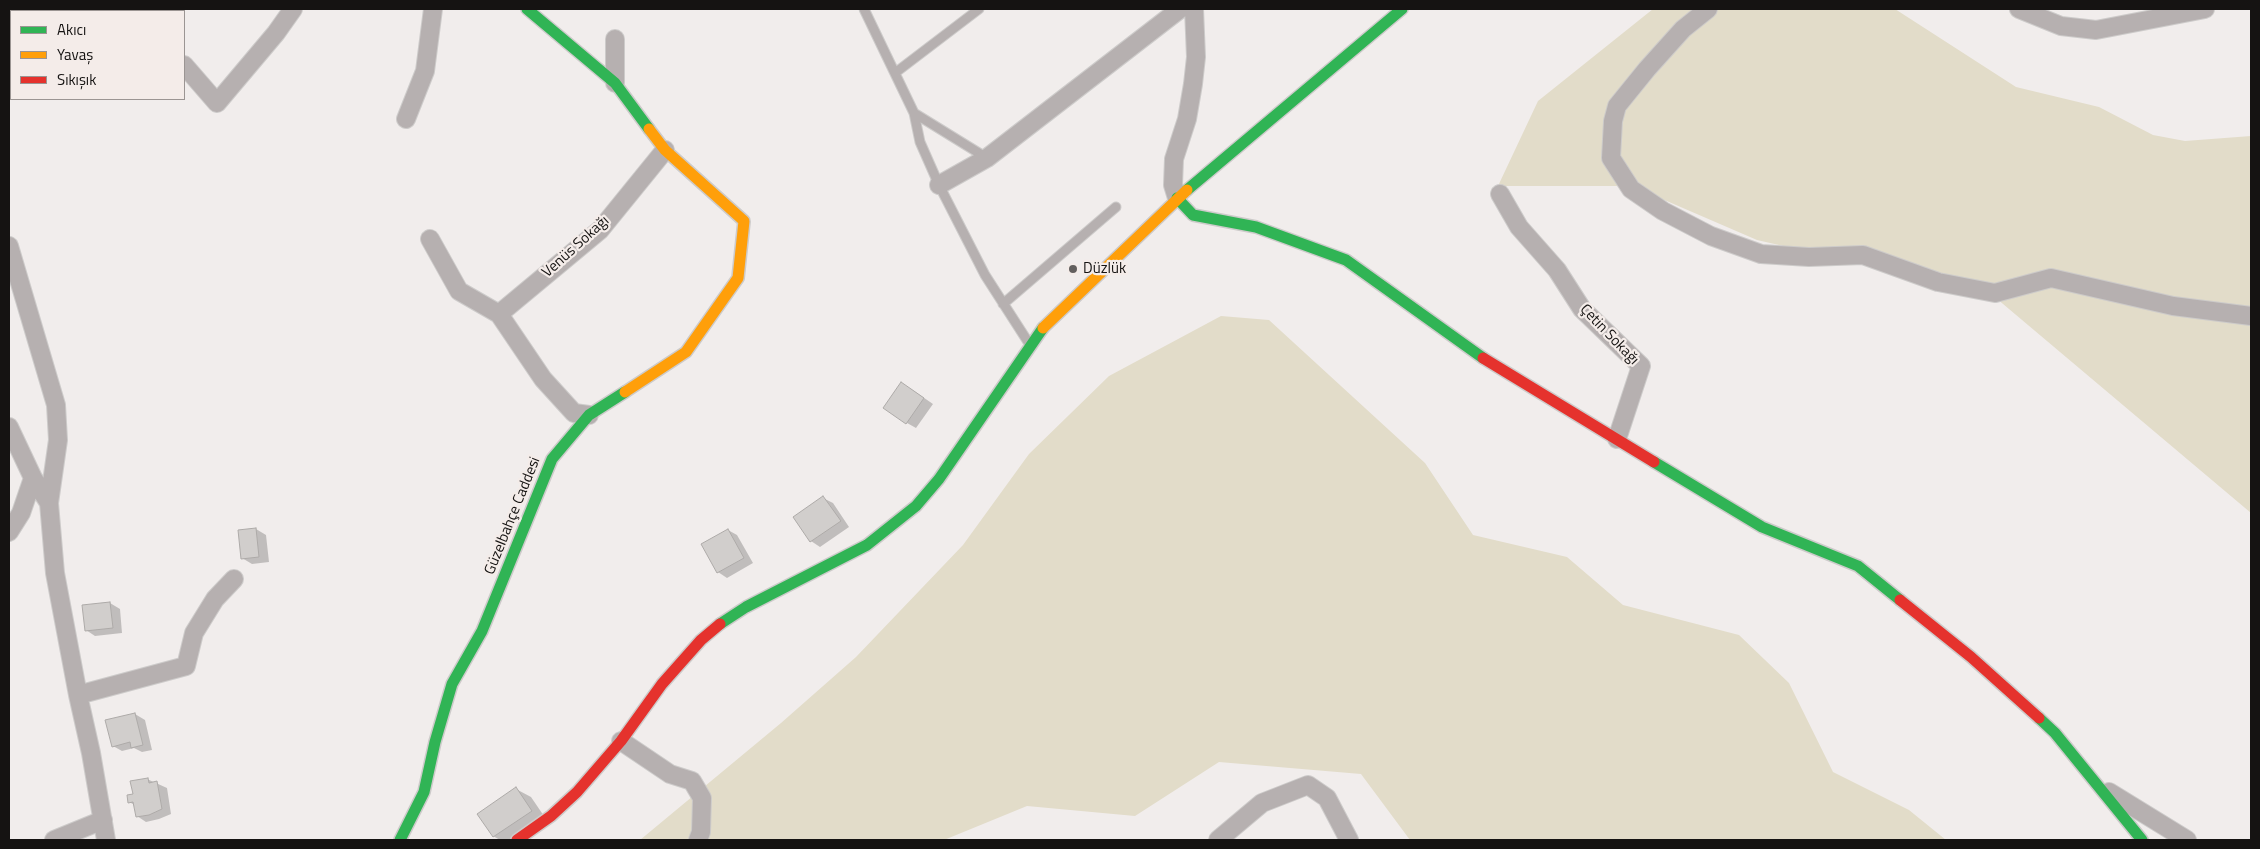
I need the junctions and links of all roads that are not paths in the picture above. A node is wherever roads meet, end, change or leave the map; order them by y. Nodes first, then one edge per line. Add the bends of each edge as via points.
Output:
1 (293, 9) edge
2 (433, 9) edge
3 (527, 9) edge
4 (864, 9) edge
5 (979, 9) edge
6 (1180, 9) edge
7 (1194, 9) edge
8 (1402, 9) edge
9 (1708, 9) edge
10 (2019, 9) edge
11 (2204, 9) edge
12 (615, 39) dead end
13 (185, 66) edge
14 (895, 73) junction
15 (614, 83) junction
16 (914, 113) junction
17 (406, 119) dead end
18 (666, 150) junction
19 (987, 158) junction
20 (939, 185) junction
21 (1500, 194) dead end
22 (1177, 198) junction
23 (1116, 208) dead end
24 (430, 239) dead end
25 (9, 246) edge
26 (1003, 304) junction
27 (499, 314) junction
28 (2251, 316) edge
29 (1030, 345) junction
30 (589, 415) junction
31 (9, 427) edge
32 (1617, 439) junction
33 (33, 478) junction
34 (49, 503) junction
35 (9, 532) edge
36 (234, 580) dead end
37 (78, 695) junction
38 (620, 741) junction
39 (2098, 786) junction
40 (103, 820) junction
41 (54, 840) edge
42 (106, 840) edge
43 (400, 840) edge
44 (517, 840) edge
45 (698, 840) edge
46 (1218, 840) edge
47 (1349, 840) edge
48 (2142, 840) edge
49 (2187, 840) edge

1 - 13 street via 217,102
2 - 17 street via 425,71
3 - 15 street
4 - 14 lane
5 - 14 lane
6 - 19 street
7 - 22 street via 1196,57 1193,84 1187,119 1174,158 1173,185
8 - 22 street
9 - 28 street via 1683,29 1647,69 1617,106 1612,121 1612,158 1631,189 1663,211 1711,236 1761,254 1809,257 1863,255 1938,282 1995,293 2051,278 2173,306
10 - 11 street via 2061,26 2096,30
12 - 15 street
14 - 16 lane
15 - 18 street
16 - 19 lane
16 - 20 lane via 920,142
18 - 27 street, Venüs Sokağı via 600,230
18 - 30 street, Güzelbahçe Caddesi via 744,221 738,278 686,352
19 - 20 street
20 - 26 lane
21 - 32 street, Çetin Sokağı via 1519,227 1557,270 1582,309 1641,366
22 - 29 street via 1067,303
22 - 32 street via 1193,214 1256,227 1346,260 1485,360
23 - 26 lane
24 - 27 street via 459,291
25 - 34 street via 56,405 58,440
26 - 29 lane
27 - 30 street via 543,379 574,413
29 - 38 street via 939,479 916,506 867,546 723,622 683,659
30 - 43 street, Güzelbahçe Caddesi via 552,459 482,631 452,684 424,792
31 - 33 street
32 - 39 street via 1762,526 1858,566 1971,657 2055,733
33 - 34 street
33 - 35 street via 22,513
34 - 37 street via 55,573
36 - 37 street via 215,599 194,634 186,666
37 - 40 street
38 - 44 street via 578,792
38 - 45 street via 670,774 692,780 702,798
39 - 48 street
39 - 49 street
40 - 41 street
40 - 42 street
46 - 47 street via 1262,803 1308,785 1328,798

